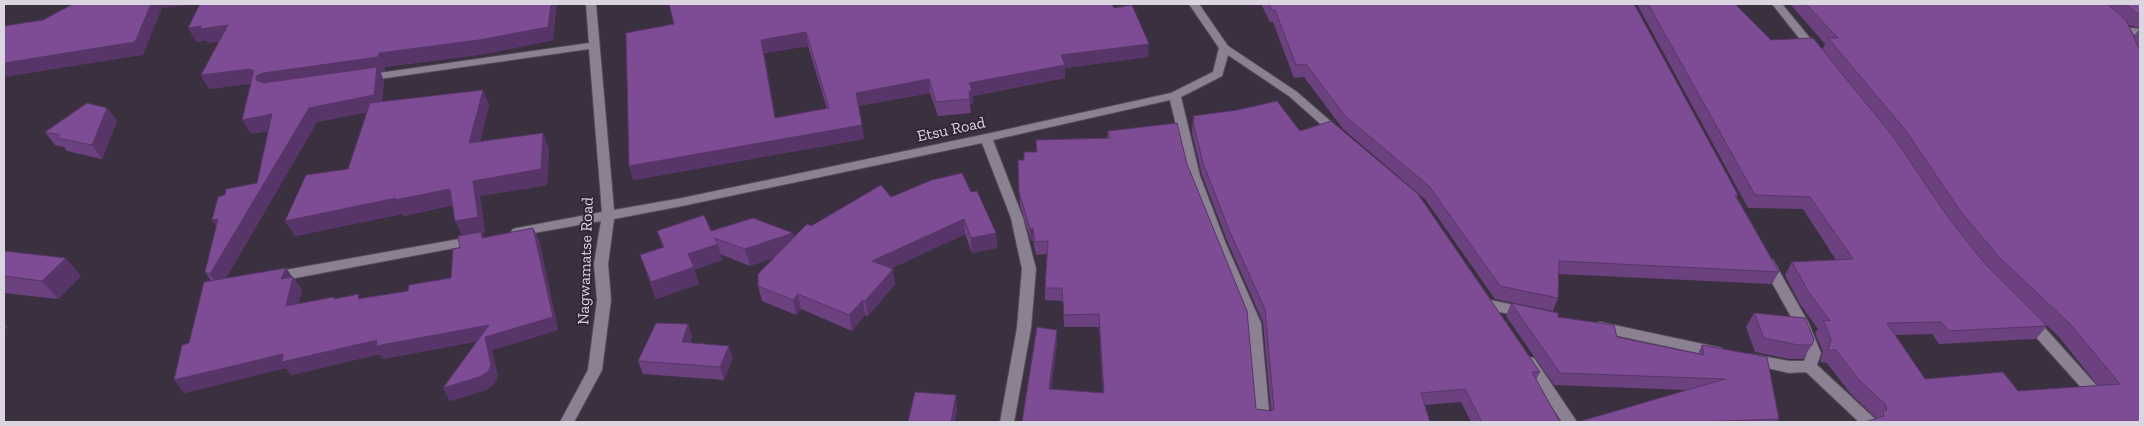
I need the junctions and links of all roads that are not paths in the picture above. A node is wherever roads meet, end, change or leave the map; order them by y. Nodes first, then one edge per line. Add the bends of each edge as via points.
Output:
1 (590, 4) edge
2 (1194, 4) edge
3 (1778, 4) edge
4 (2140, 32) edge
5 (594, 45) junction
6 (2131, 45) edge
7 (1224, 48) junction
8 (1823, 60) edge
9 (349, 80) edge
10 (1175, 96) junction
11 (986, 138) junction
12 (1350, 144) edge
13 (608, 215) junction
14 (1760, 248) edge
15 (264, 279) edge
16 (1538, 315) edge
17 (2024, 315) edge
18 (1500, 320) edge
19 (1586, 325) edge
20 (1522, 352) edge
21 (1808, 366) junction
22 (2092, 390) edge
23 (567, 422) edge
24 (1007, 422) edge
25 (1263, 422) edge
26 (1570, 422) edge
27 (1870, 422) edge

1 - 5 street, Nagwamatse Road
2 - 7 street
3 - 8 street
4 - 6 street via 2121,28
5 - 9 street
5 - 13 street, Nagwamatse Road
7 - 10 street, Etsu Road via 1218,74
7 - 12 street via 1293,94
10 - 11 street, Etsu Road
10 - 25 street via 1194,176 1254,324
11 - 13 street, Etsu Road
11 - 24 street via 1017,218 1028,269 1024,328
13 - 15 street, Etsu Road
13 - 23 street, Nagwamatse Road via 601,264 604,300 595,370
14 - 21 street via 1801,322 1814,353
16 - 18 street via 1487,301
17 - 22 street
19 - 21 street via 1790,367
20 - 26 street
21 - 27 street

